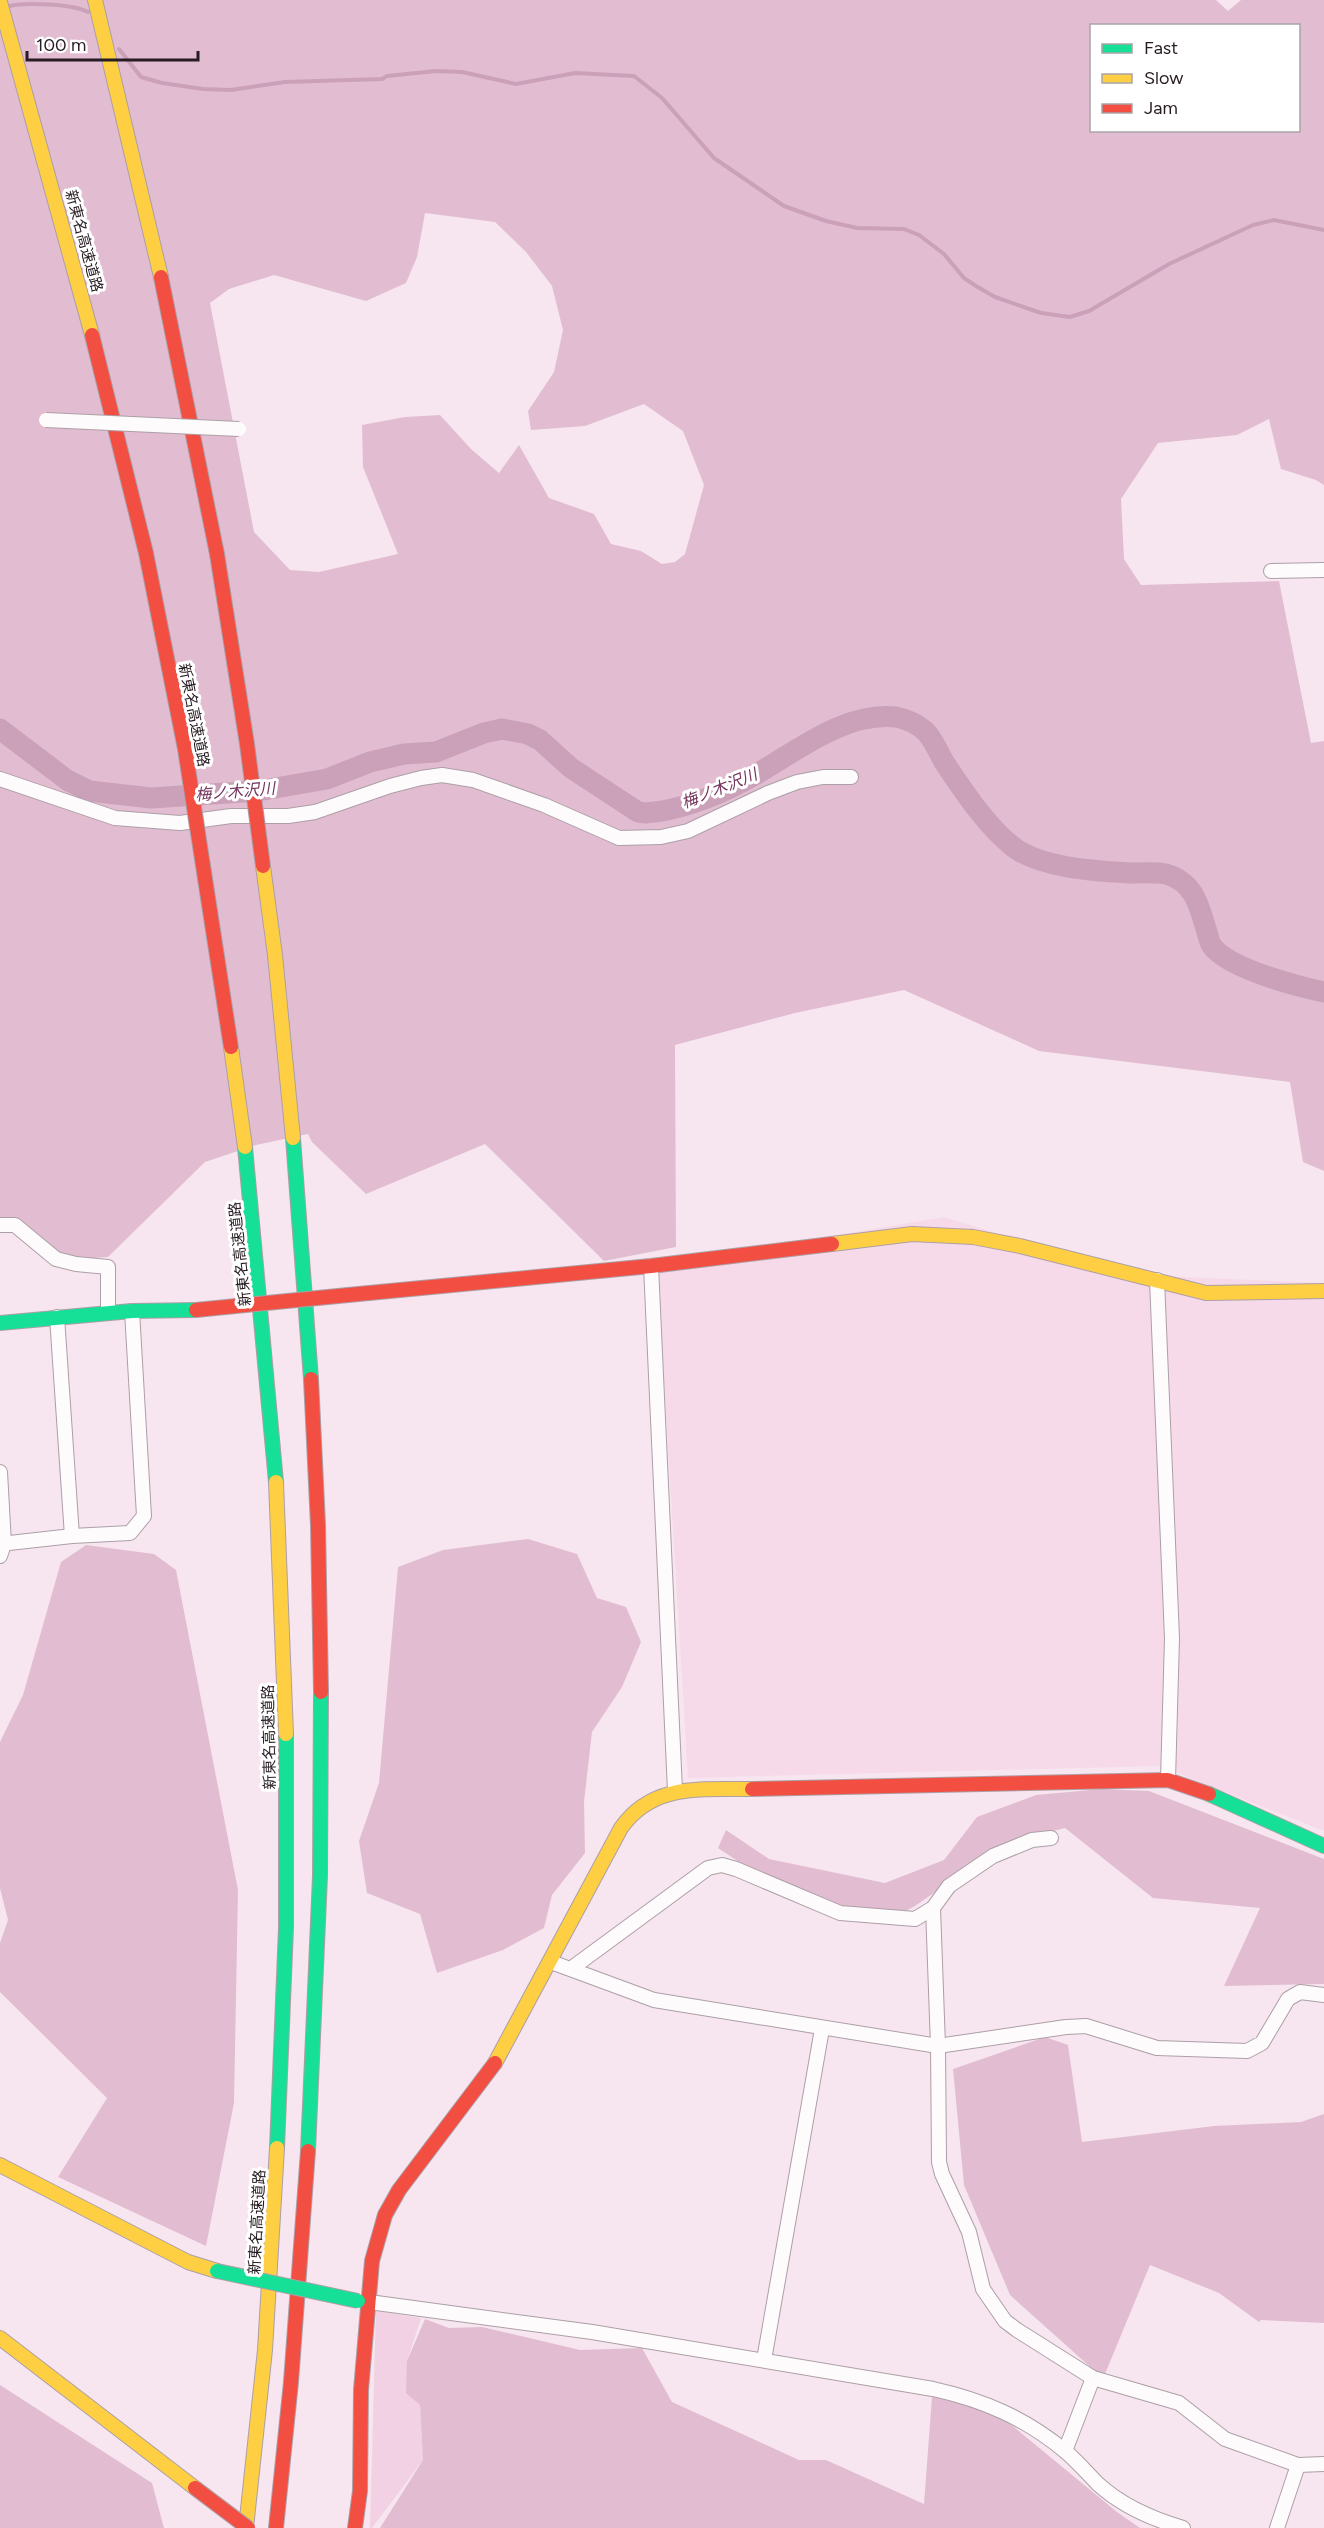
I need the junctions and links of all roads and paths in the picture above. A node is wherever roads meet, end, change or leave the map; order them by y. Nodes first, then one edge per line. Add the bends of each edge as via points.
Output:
1 (95, 0) edge
2 (0, 2) edge
3 (46, 420) dead end
4 (239, 429) dead end
5 (1324, 570) edge
6 (1271, 571) dead end
7 (851, 777) dead end
8 (0, 779) edge
9 (0, 1225) edge
10 (651, 1266) junction
11 (1157, 1280) junction
12 (1324, 1291) edge
13 (132, 1311) junction
14 (108, 1312) junction
15 (57, 1317) junction
16 (0, 1323) edge
17 (0, 1472) edge
18 (72, 1536) junction
19 (1, 1548) edge
20 (1168, 1780) junction
21 (675, 1791) junction
22 (1051, 1838) dead end
23 (1324, 1846) edge
24 (933, 1908) junction
25 (551, 1962) junction
26 (572, 1968) junction
27 (1324, 1995) edge
28 (822, 2029) junction
29 (938, 2046) junction
30 (0, 2165) edge
31 (364, 2302) junction
32 (0, 2338) edge
33 (764, 2360) junction
34 (1093, 2378) junction
35 (1065, 2451) junction
36 (1324, 2464) edge
37 (1298, 2465) junction
38 (247, 2528) edge
39 (276, 2528) edge
40 (356, 2528) edge
41 (1183, 2528) edge
42 (1277, 2528) edge

1 - 39 main road, bridge via 160,265 217,554 247,744 293,1138 315,1437 321,1613 318,1967 292,2390
2 - 38 main road, 新東名高速道路, bridge via 89,322 146,553 189,771 213,920 265,1331 284,1633 285,1970 273,2254
3 - 4 street, bridge
5 - 6 street
7 - 8 street via 797,782 688,831 661,837 619,838 544,804 473,780 442,775 390,786 315,812 231,816 180,824 115,818
9 - 14 street via 15,1225 56,1259 108,1267
10 - 11 main road via 912,1234 973,1237
10 - 13 main road, bridge via 196,1310
10 - 21 street
11 - 12 main road via 1206,1293
11 - 20 street via 1172,1638
13 - 14 main road
13 - 18 street via 144,1516 130,1533
14 - 15 main road
15 - 16 main road
15 - 18 street
17 - 19 street
18 - 19 street
20 - 21 main road
20 - 23 main road via 1191,1786
21 - 25 main road via 647,1800 630,1813
22 - 24 street via 1032,1840 993,1856 949,1886
24 - 26 street via 915,1919 840,1913 722,1865 708,1868
24 - 29 street
25 - 26 street
25 - 31 main road via 501,2054 399,2190 385,2215
26 - 28 street via 654,2000
27 - 29 street via 1300,1992 1288,1999 1262,2043 1247,2051 1157,2048 1086,2026
28 - 29 street
28 - 33 street
29 - 34 street via 939,2162 969,2232 982,2289 1005,2321
30 - 31 main road, bridge via 188,2262
31 - 33 street via 592,2332
31 - 40 main road
32 - 38 main road, bridge
33 - 35 street via 972,2398 1006,2413
34 - 35 street
34 - 37 street via 1179,2403 1225,2439
35 - 41 street via 1100,2486 1130,2507
36 - 37 street
37 - 42 street

